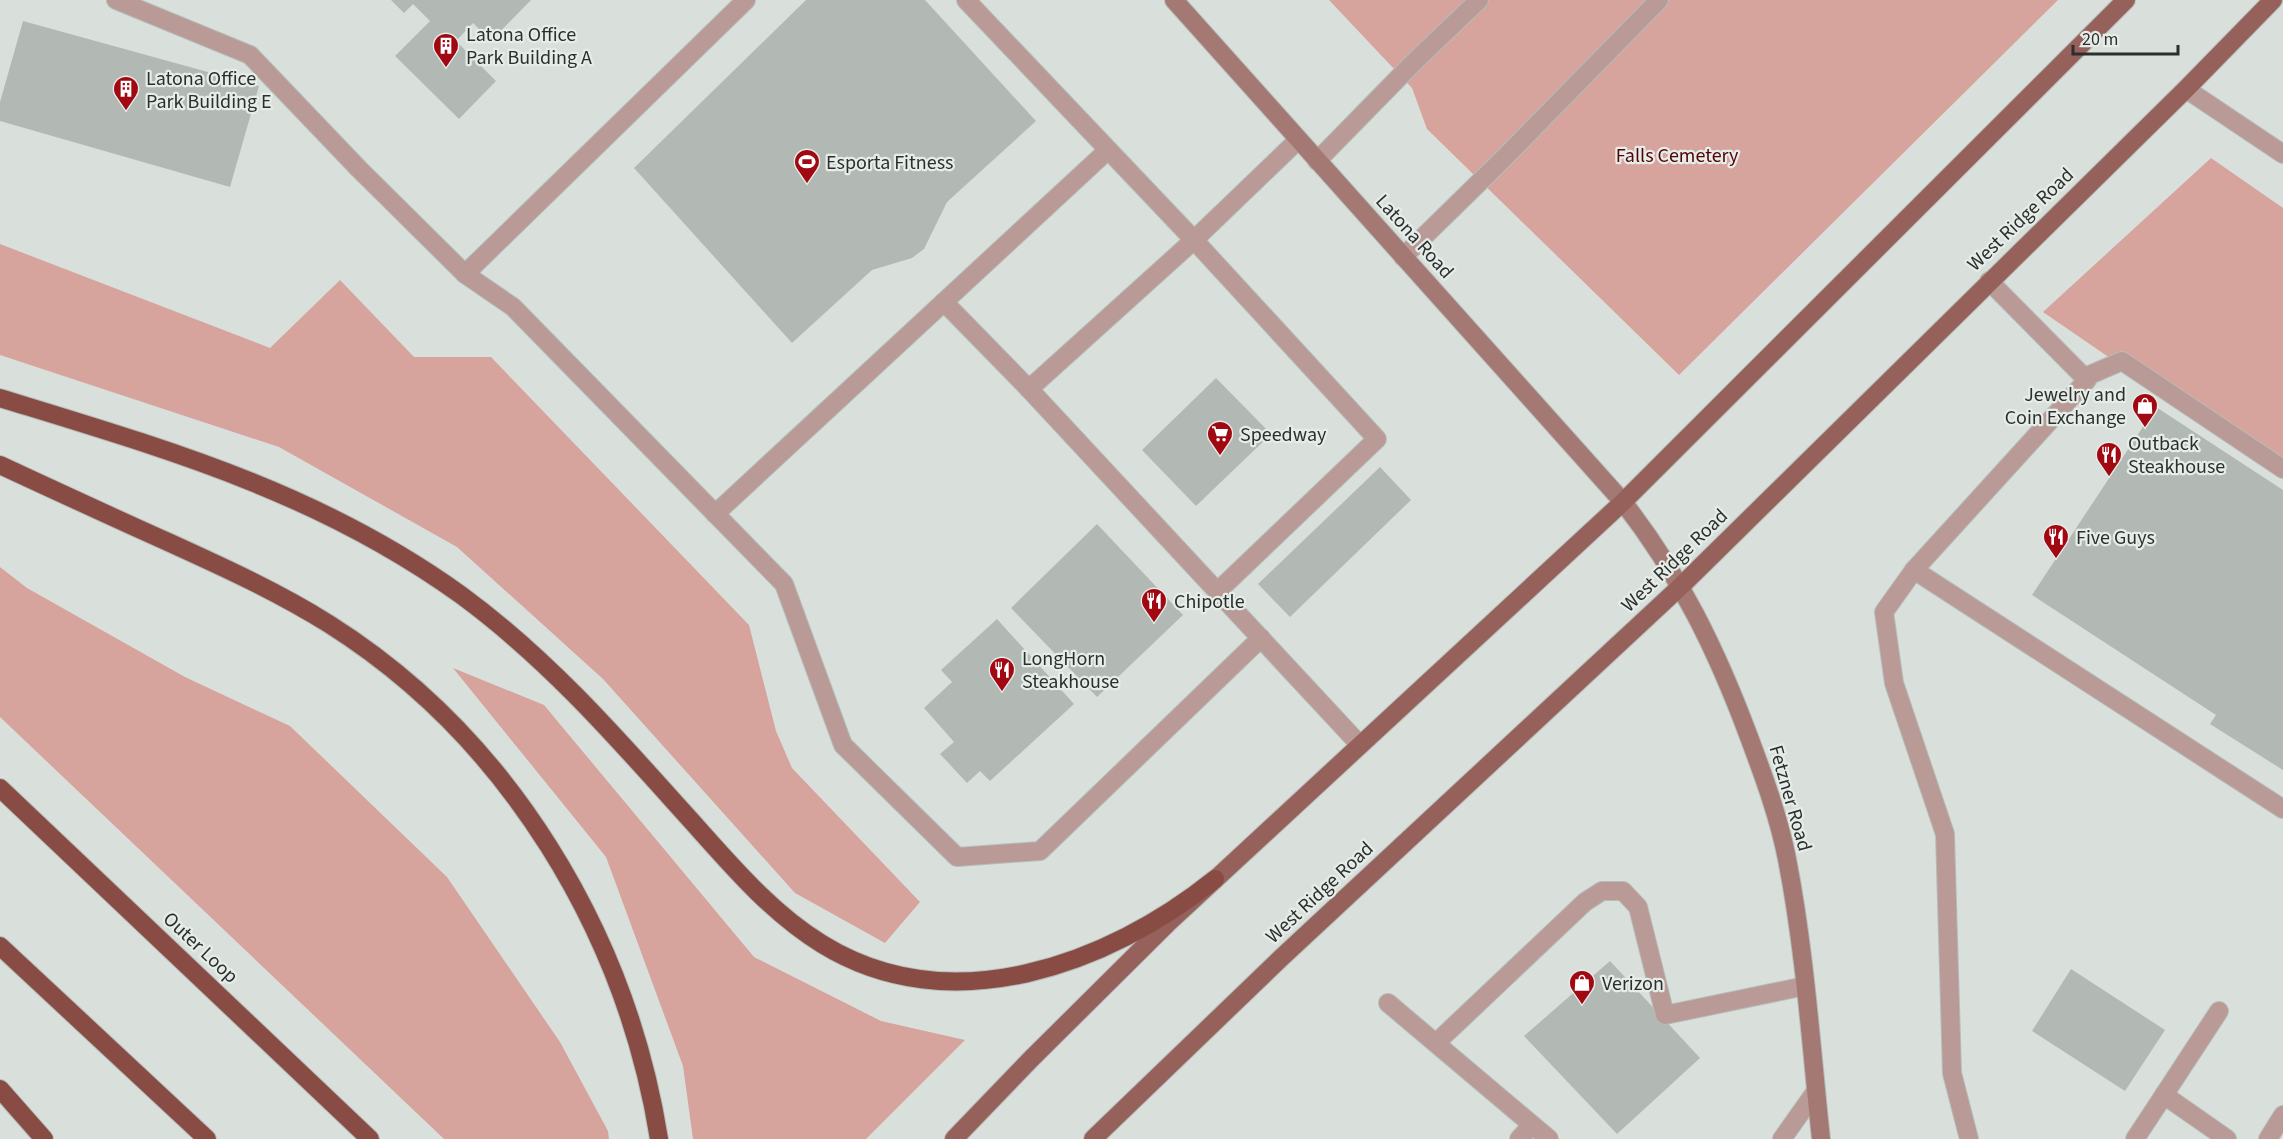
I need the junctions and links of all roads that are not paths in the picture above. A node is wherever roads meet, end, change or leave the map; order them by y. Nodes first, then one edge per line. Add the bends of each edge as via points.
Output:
1 (116, 0) edge
2 (746, 0) edge
3 (966, 0) edge
4 (1173, 0) edge
5 (1479, 0) edge
6 (1659, 0) edge
7 (2126, 0) edge
8 (2272, 0) edge
9 (2186, 89) junction
10 (1298, 140) junction
11 (1108, 150) junction
12 (2283, 154) edge
13 (1317, 161) junction
14 (1194, 240) junction
15 (1402, 257) junction
16 (465, 274) junction
17 (1989, 281) junction
18 (944, 302) junction
19 (2085, 377) junction
20 (1029, 389) junction
21 (0, 398) edge
22 (0, 465) edge
23 (2283, 469) edge
24 (1623, 502) junction
25 (716, 514) junction
26 (1914, 570) junction
27 (1681, 586) junction
28 (1218, 591) junction
29 (1261, 638) junction
30 (1360, 745) junction
31 (0, 788) edge
32 (2283, 809) edge
33 (1215, 879) junction
34 (0, 946) edge
35 (1805, 986) junction
36 (1388, 1003) dead end
37 (2219, 1011) dead end
38 (1436, 1043) junction
39 (0, 1089) edge
40 (1816, 1091) junction
41 (2164, 1095) junction
42 (2283, 1115) edge
43 (1532, 1125) junction
44 (44, 1139) edge
45 (207, 1139) edge
46 (370, 1139) edge
47 (659, 1139) edge
48 (954, 1139) edge
49 (1093, 1139) edge
50 (1520, 1139) edge
51 (1549, 1139) edge
52 (1782, 1139) edge
53 (1821, 1139) edge
54 (1969, 1139) edge
55 (2135, 1139) edge
56 (2228, 1139) edge
57 (2268, 1139) edge

1 - 16 street via 250,55
2 - 16 street
3 - 11 street
4 - 10 street, Latona Road
5 - 13 street
6 - 15 street
7 - 24 main road
8 - 9 main road, West Ridge Road
9 - 12 street
9 - 17 main road, West Ridge Road
10 - 13 street, Latona Road
10 - 14 street
11 - 14 street
11 - 18 street
13 - 15 street, Latona Road
14 - 20 street
14 - 28 street via 1377,439
15 - 24 street, Latona Road
16 - 25 street via 513,307
17 - 19 street
17 - 27 main road, West Ridge Road
18 - 20 street
18 - 25 street
19 - 23 street via 2122,361
19 - 26 street via 2087,380
20 - 28 street
21 - 33 highway via 169,450 251,480 332,517 435,578 506,630 563,682 768,901 819,943 855,961 894,973 939,980 983,980 1046,970 1142,930
22 - 47 highway via 286,599 372,655 447,720 528,816 594,927 635,1029
24 - 27 street, Fetzner Road
24 - 30 main road
25 - 29 street via 784,584 843,745 957,857 1040,851
26 - 32 street
26 - 54 street via 1884,612 1894,683 1945,834 1952,1073
27 - 35 street, Fetzner Road via 1731,690 1768,790 1786,857
27 - 49 main road, West Ridge Road via 1275,963
28 - 29 street
29 - 30 street
30 - 33 main road
31 - 46 highway, Outer Loop
33 - 48 main road
34 - 45 highway
35 - 38 street via 1665,1015 1638,907 1623,891 1602,891 1585,902
35 - 40 street, Fetzner Road
36 - 38 street
37 - 41 street
38 - 43 street
39 - 44 highway
40 - 52 street
40 - 53 street, Fetzner Road
41 - 55 street
41 - 56 street
42 - 57 street
43 - 50 street
43 - 51 street

